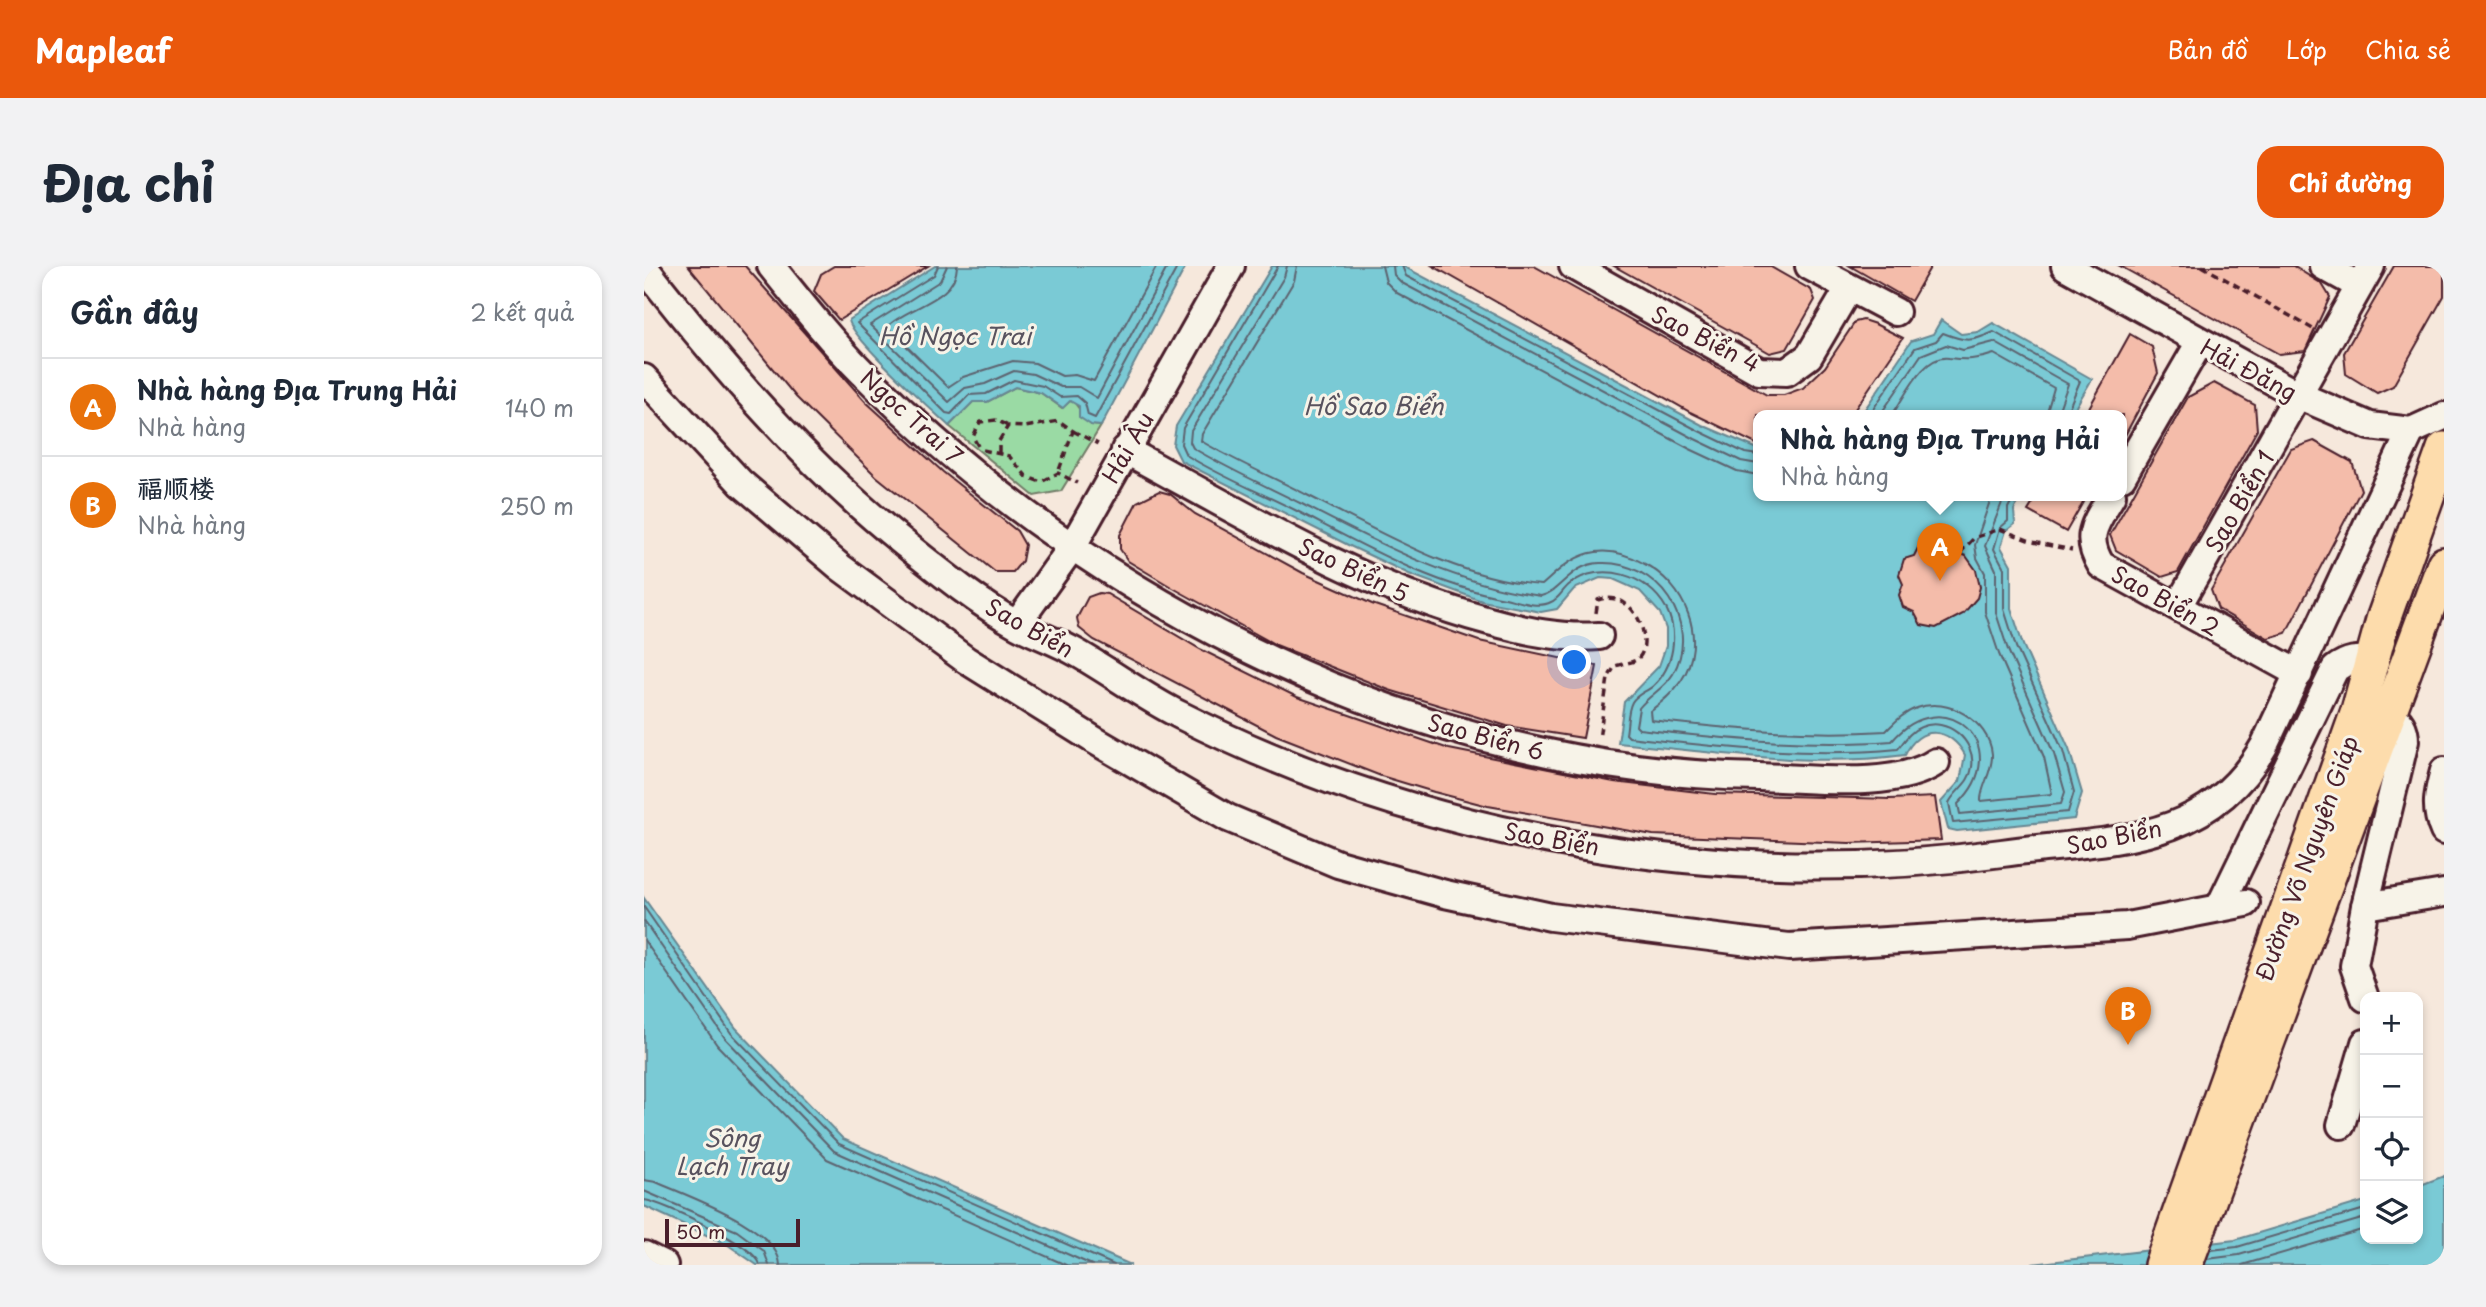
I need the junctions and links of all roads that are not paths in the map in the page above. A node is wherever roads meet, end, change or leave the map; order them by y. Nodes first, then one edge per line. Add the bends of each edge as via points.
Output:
1 (1231, 266) edge
2 (1573, 266) edge
3 (1809, 266) edge
4 (2065, 266) edge
5 (2323, 266) edge
6 (644, 267) edge
7 (783, 270) edge
8 (2365, 276) edge
9 (1849, 288) junction
10 (1896, 312) dead end
11 (2200, 342) junction
12 (644, 378) edge
13 (2300, 396) junction
14 (2444, 416) edge
15 (2411, 431) junction
16 (2444, 449) edge
17 (1125, 450) junction
18 (2127, 468) edge
19 (2108, 501) edge
20 (1072, 547) junction
21 (2444, 564) edge
22 (2178, 606) junction
23 (1017, 624) junction
24 (1597, 624) road end
25 (2374, 660) junction
26 (2299, 674) junction
27 (2377, 715) junction
28 (1936, 762) dead end
29 (2444, 771) edge
30 (2444, 831) edge
31 (2444, 892) edge
32 (2246, 903) dead end
33 (2365, 906) junction
34 (2219, 908) junction
35 (2363, 992) edge
36 (2361, 1055) edge
37 (2341, 1125) dead end
38 (2161, 1265) edge
39 (2185, 1265) edge

1 - 17 lane, Hải Âu
2 - 9 lane, Sao Biển 4 via 1759,371 1787,372 1809,356
3 - 9 lane
4 - 11 lane, Hải Đăng
5 - 8 lane
6 - 23 lane, Sao Biển via 723,365 805,454 902,541
7 - 20 lane, Ngọc Trai 7 via 821,328 922,428
8 - 13 lane, Sao Biển 1
9 - 10 lane
11 - 13 lane, Hải Đăng
11 - 18 lane
12 - 34 lane via 741,484 840,567 966,660 1227,818 1339,864 1551,917 1789,947 2127,926
13 - 15 lane, Hải Đăng via 2370,426
13 - 22 lane, Sao Biển 1
14 - 15 lane
15 - 26 lane, Sao Biển
16 - 25 main road, Đường Võ Nguyên Giáp
17 - 20 lane, Hải Âu
17 - 24 lane, Sao Biển 5 via 1315,553 1418,598 1553,636
19 - 22 lane, Sao Biển 2 via 2092,528 2091,549 2101,565
20 - 23 lane, Hải Âu
20 - 28 lane, Sao Biển 6 via 1230,641 1321,683 1447,729 1595,761 1737,777 1904,776 1918,774
21 - 27 main road, Đường Võ Nguyên Giáp
22 - 26 lane, Sao Biển 2
23 - 26 lane, Sao Biển via 1071,650 1178,714 1275,759 1376,798 1484,826 1648,855 1804,866 1936,862 2088,844 2179,823 2237,787 2264,747
25 - 27 main road, Đường Võ Nguyên Giáp
25 - 34 lane via 2344,661 2334,669
27 - 33 lane via 2400,721 2405,732
27 - 38 main road, Đường Võ Nguyên Giáp
27 - 39 main road, Đường Võ Nguyên Giáp
29 - 30 lane via 2437,796 2437,816
31 - 33 lane
32 - 34 lane
33 - 35 lane via 2354,967
36 - 37 lane

